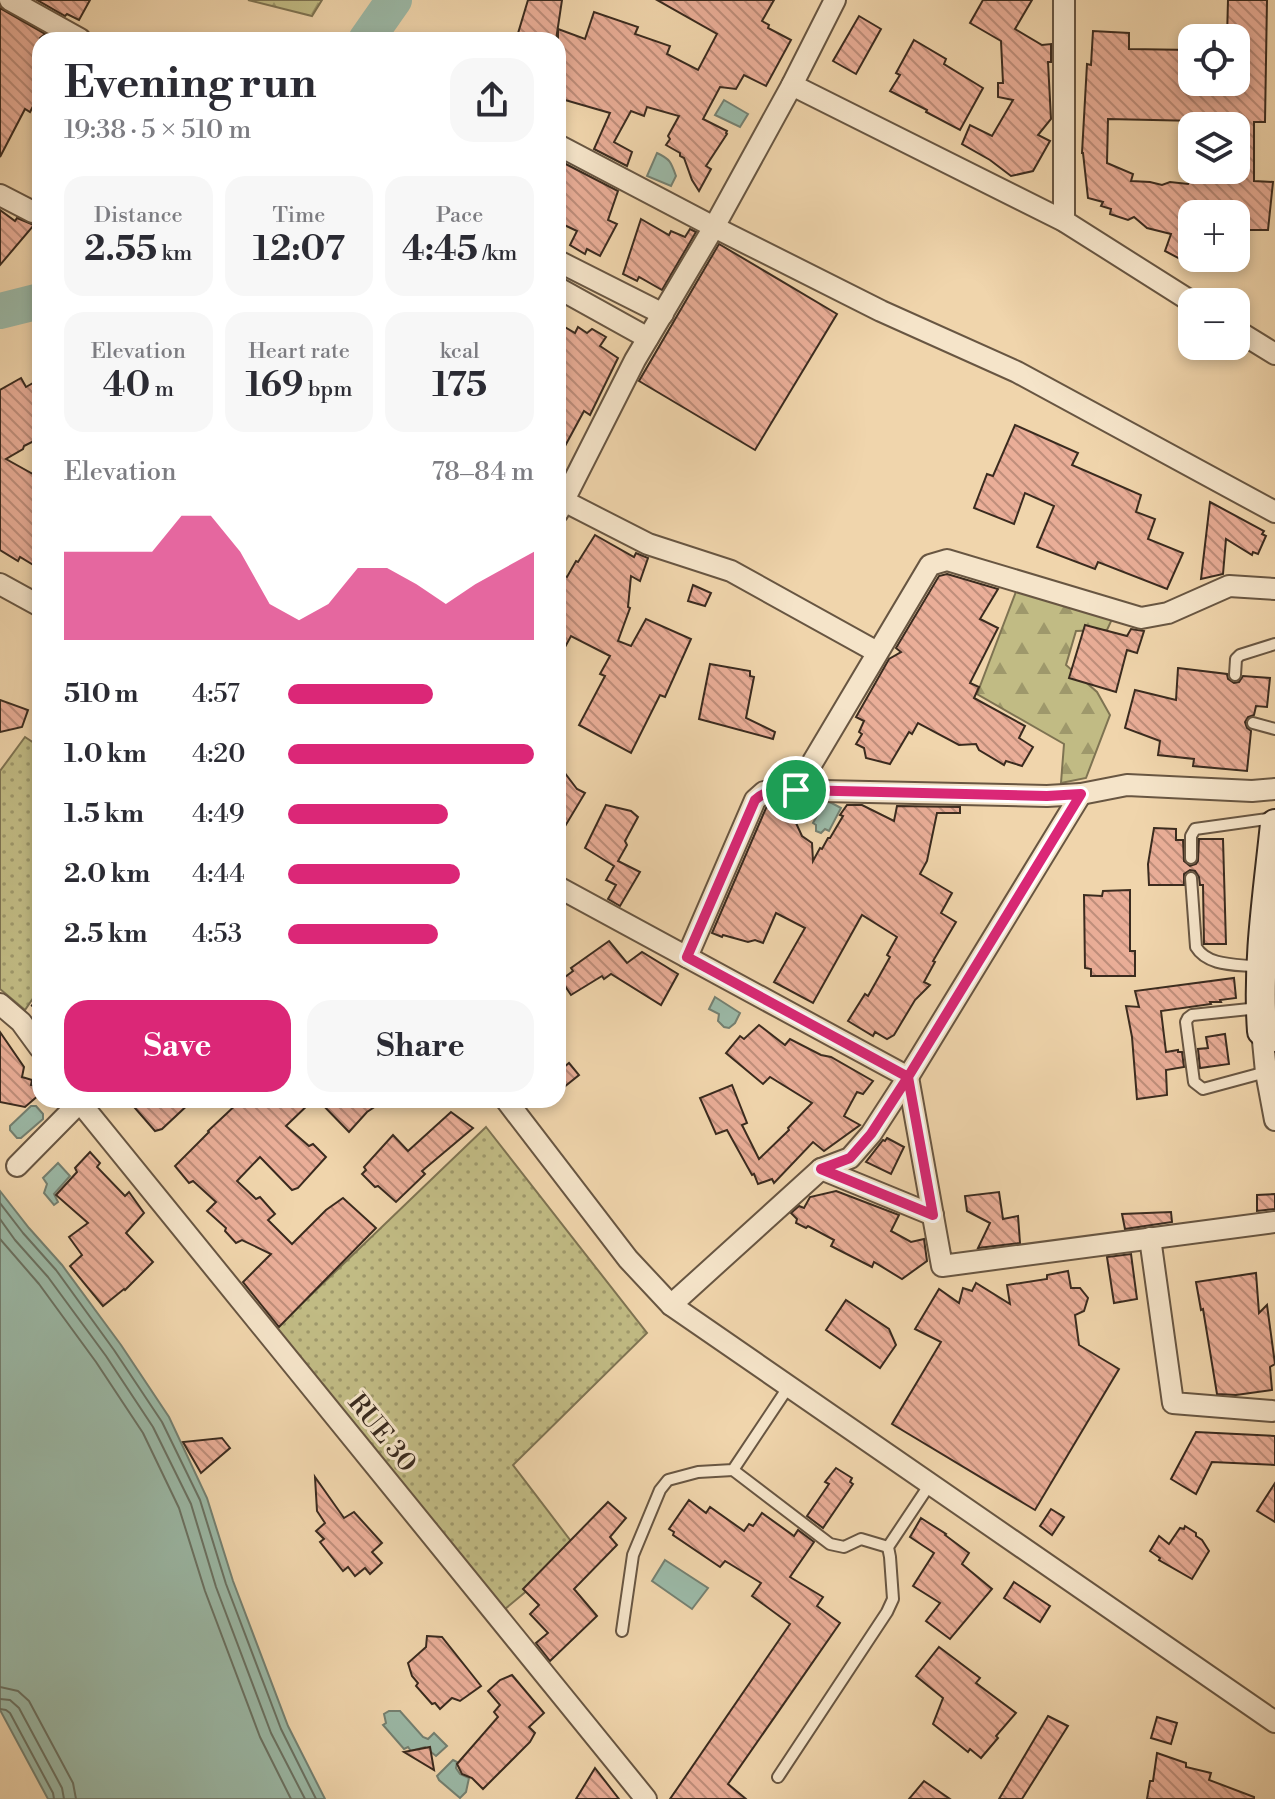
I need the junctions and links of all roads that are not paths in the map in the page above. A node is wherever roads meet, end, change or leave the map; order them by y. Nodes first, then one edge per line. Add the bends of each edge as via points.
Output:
1 (10, 0) edge
2 (835, 0) edge
3 (1064, 0) edge
4 (67, 32) edge
5 (792, 85) junction
6 (566, 149) edge
7 (0, 195) edge
8 (32, 211) edge
9 (1064, 221) junction
10 (714, 227) junction
11 (566, 265) edge
12 (566, 292) edge
13 (1178, 293) edge
14 (663, 314) junction
15 (648, 338) junction
16 (1250, 339) edge
17 (1275, 354) edge
18 (566, 493) edge
19 (566, 507) edge
20 (1275, 512) edge
21 (0, 584) edge
22 (1275, 589) edge
23 (32, 602) edge
24 (1275, 644) edge
25 (877, 652) junction
26 (1235, 675) dead end
27 (1253, 723) dead end
28 (1275, 729) edge
29 (1275, 789) edge
30 (796, 790) junction
31 (1081, 794) junction
32 (1275, 821) edge
33 (1191, 858) dead end
34 (1191, 878) dead end
35 (566, 891) edge
36 (687, 957) junction
37 (1261, 967) junction
38 (0, 1004) edge
39 (1266, 1025) edge
40 (32, 1037) edge
41 (1266, 1072) junction
42 (908, 1077) junction
43 (73, 1108) edge
44 (86, 1108) edge
45 (512, 1108) edge
46 (1275, 1120) edge
47 (17, 1166) dead end
48 (821, 1169) junction
49 (933, 1215) junction
50 (1275, 1222) edge
51 (1150, 1238) junction
52 (671, 1305) junction
53 (789, 1386) junction
54 (1272, 1411) dead end
55 (733, 1470) junction
56 (930, 1484) junction
57 (888, 1547) junction
58 (622, 1631) dead end
59 (1275, 1722) edge
60 (778, 1777) dead end
61 (646, 1799) edge

1 - 4 street
2 - 5 street
3 - 9 street
5 - 9 street
5 - 10 street
6 - 10 street
7 - 8 street
9 - 13 street
10 - 14 street
10 - 20 street via 1017,372
11 - 14 street
12 - 15 street
14 - 15 street
15 - 18 street
16 - 17 street
19 - 25 street via 648,544 731,571
21 - 23 street
22 - 25 street via 1229,586 1168,613 1141,618 947,560 930,565
24 - 26 lane via 1240,655
25 - 30 street
27 - 28 lane
29 - 31 street via 1127,785
30 - 31 street
30 - 36 street via 764,792 755,800
31 - 42 street
32 - 33 lane via 1195,829
32 - 37 main road
34 - 37 lane via 1201,956
35 - 36 street
36 - 42 street
37 - 39 main road
38 - 40 street
39 - 41 street
39 - 41 lane via 1192,1015 1186,1022 1197,1086 1203,1089
41 - 46 street
42 - 48 street via 850,1158
42 - 49 street
43 - 47 street
44 - 61 street, RUE 30
45 - 52 street via 628,1259
48 - 49 street
48 - 52 street
49 - 51 street via 942,1266
50 - 51 street
51 - 54 street via 1173,1403
52 - 53 street
53 - 55 lane
53 - 56 street
55 - 57 lane via 830,1544 844,1547 861,1539
55 - 58 lane via 668,1480 660,1490 633,1555
56 - 57 lane
56 - 59 street
57 - 60 lane via 893,1599 887,1612

